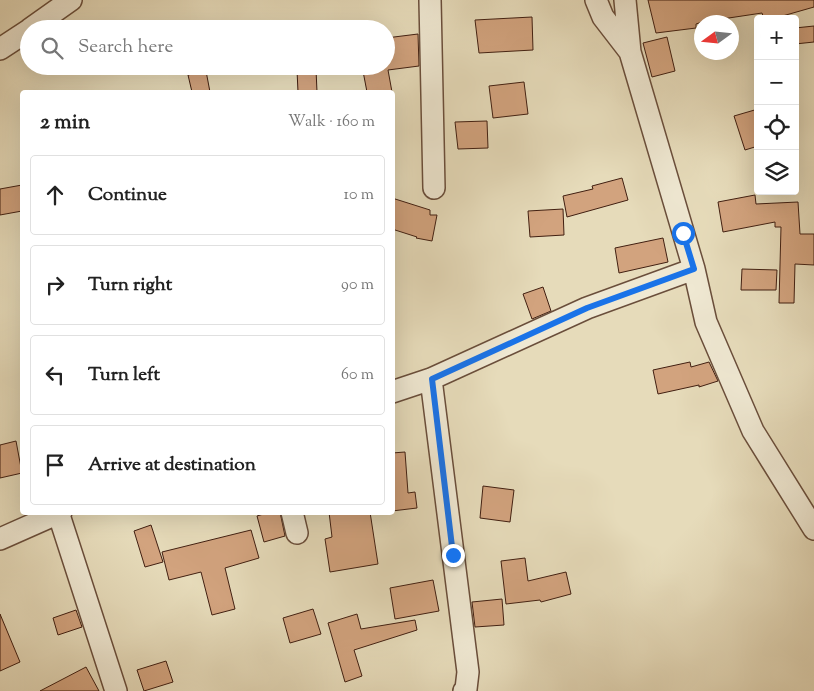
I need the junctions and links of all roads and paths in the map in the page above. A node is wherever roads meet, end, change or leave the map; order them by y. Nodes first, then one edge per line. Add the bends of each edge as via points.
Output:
1 (71, 0) edge
2 (430, 0) edge
3 (596, 0) edge
4 (625, 0) edge
5 (42, 20) edge
6 (20, 36) edge
7 (0, 50) edge
8 (630, 52) junction
9 (434, 188) dead end
10 (694, 269) junction
11 (432, 379) junction
12 (395, 391) edge
13 (58, 515) edge
14 (60, 515) edge
15 (814, 529) edge
16 (0, 539) edge
17 (116, 691) edge
18 (464, 691) edge

1 - 5 street
2 - 9 street
3 - 8 street via 603,17
4 - 8 street
6 - 7 street
8 - 10 street
10 - 11 street via 587,308
10 - 15 street via 706,322 753,430
11 - 12 street
11 - 18 street via 468,672
13 - 16 street
14 - 17 street

